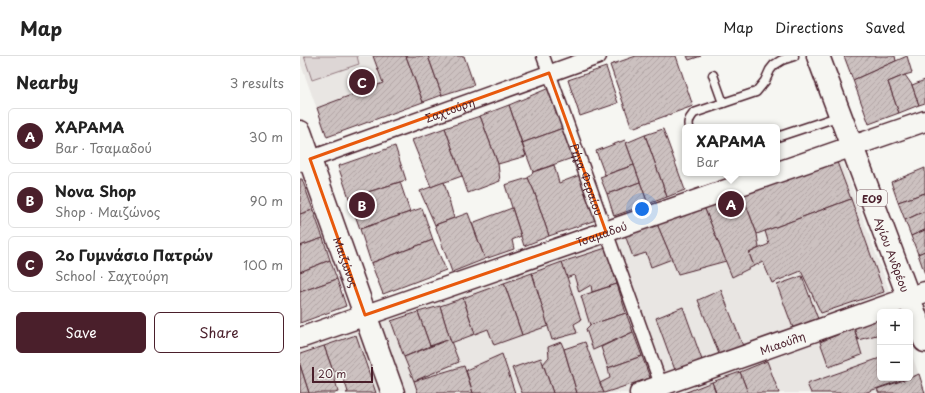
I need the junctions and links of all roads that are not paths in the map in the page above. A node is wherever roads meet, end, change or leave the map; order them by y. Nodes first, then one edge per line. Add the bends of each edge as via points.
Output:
1 (543, 56) edge
2 (598, 56) edge
3 (794, 56) edge
4 (818, 56) edge
5 (549, 73) junction
6 (714, 75) dead end
7 (723, 103) junction
8 (840, 116) junction
9 (925, 121) edge
10 (688, 124) edge
11 (300, 132) edge
12 (780, 136) edge
13 (852, 148) junction
14 (305, 161) edge
15 (780, 173) edge
16 (770, 176) edge
17 (606, 232) junction
18 (917, 295) edge
19 (365, 315) junction
20 (300, 338) edge
21 (925, 341) edge
22 (663, 389) edge
23 (393, 393) edge
24 (640, 393) edge

1 - 5 street, Ρήγα Φεραίου
2 - 5 street, Σαχτούρη
3 - 7 lane via 774,65 756,92
4 - 8 main road, Αγίου Ανδρέου / ΕΟ9
5 - 14 street, Σαχτούρη
5 - 17 street, Ρήγα Φεραίου
6 - 7 lane
7 - 10 lane via 694,113
8 - 12 lane
8 - 13 main road, Αγίου Ανδρέου / ΕΟ9
9 - 13 street, Τσαμαδού
11 - 14 main road, Μαιζώνος
13 - 15 street, Τσαμαδού
13 - 18 main road, Αγίου Ανδρέου / ΕΟ9
14 - 19 main road, Μαιζώνος
16 - 17 street, Τσαμαδού
17 - 19 street, Τσαμαδού
17 - 22 street, Ρήγα Φεραίου
18 - 21 main road, Αγίου Ανδρέου / ΕΟ9
18 - 22 street, Μιαούλη
19 - 20 street, Τσαμαδού
19 - 23 main road, Μαιζώνος
22 - 24 street, Μιαούλη

